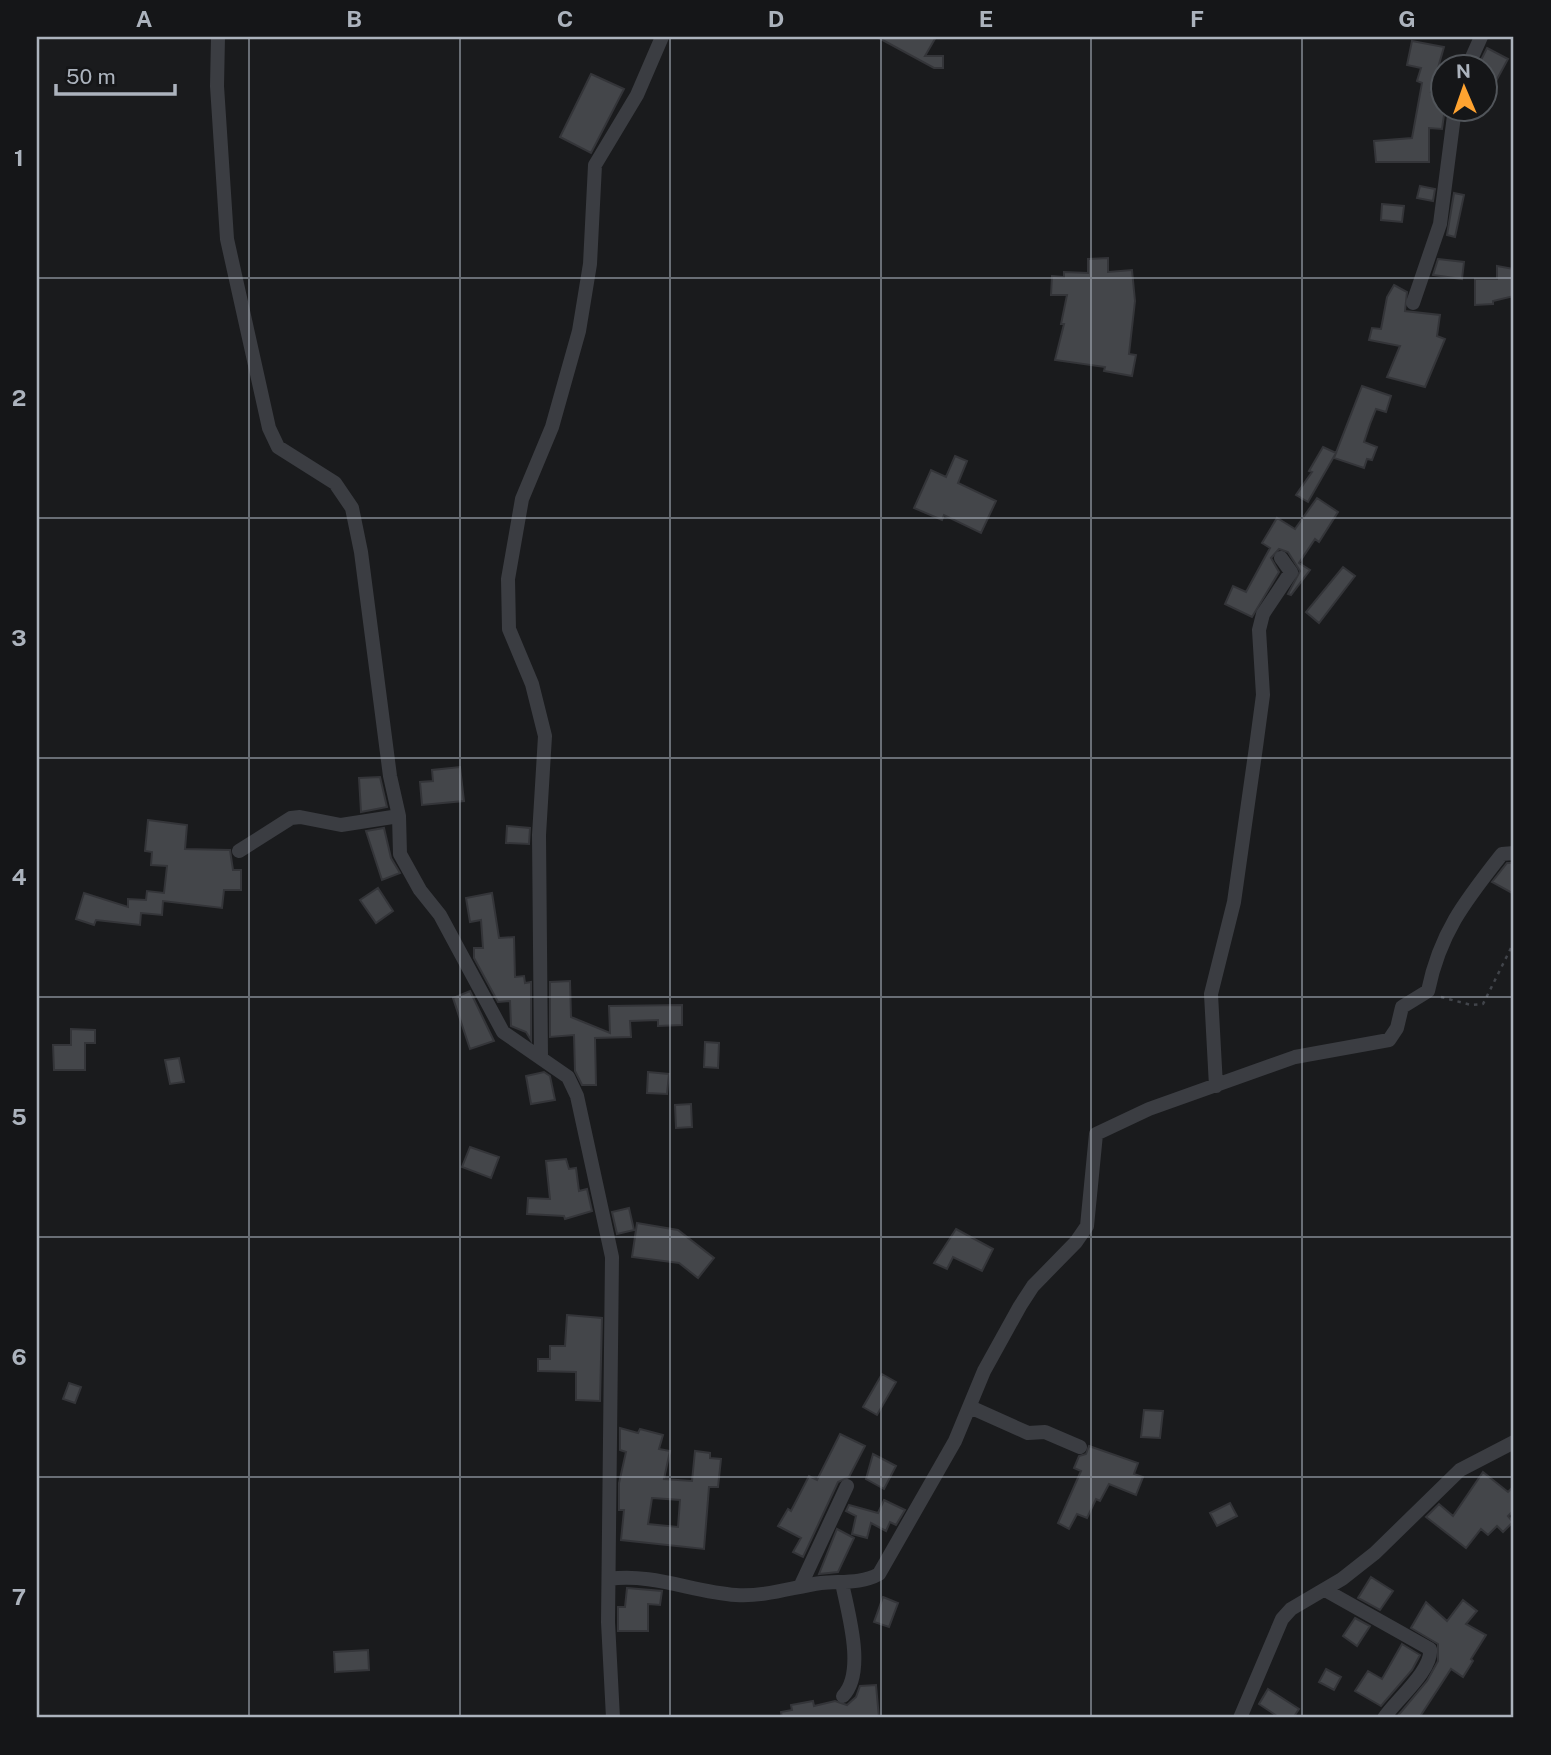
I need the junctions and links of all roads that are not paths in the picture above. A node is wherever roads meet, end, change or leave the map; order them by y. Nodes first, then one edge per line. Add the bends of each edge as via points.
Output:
1 (218, 37) edge
2 (662, 37) edge
3 (1453, 122) edge
4 (1413, 303) dead end
5 (1281, 558) dead end
6 (398, 816) junction
7 (239, 851) dead end
8 (1514, 853) edge
9 (541, 1058) junction
10 (1216, 1086) junction
11 (970, 1408) junction
12 (1514, 1442) edge
13 (1080, 1447) dead end
14 (847, 1486) dead end
15 (609, 1579) junction
16 (842, 1583) junction
17 (800, 1587) junction
18 (1325, 1590) junction
19 (843, 1696) dead end
20 (613, 1718) edge
21 (1240, 1718) edge
22 (1384, 1718) edge

1 - 6 street via 228,239 269,428 278,447 335,483 352,509
2 - 9 street via 637,95 595,165 590,264 579,331 552,427 522,499 508,579 509,629 532,684 545,736 539,835
3 - 4 street via 1440,224
5 - 10 street via 1291,572 1263,614 1259,631 1263,695 1234,902 1211,994
6 - 7 street via 341,825 291,818
6 - 9 street via 400,853 440,915 484,1002 503,1032
8 - 10 street via 1502,854 1451,921 1428,991 1402,1007 1389,1040 1294,1057
9 - 15 street via 568,1077 577,1096 610,1239
10 - 11 street via 1149,1109 1096,1134 1087,1226 1020,1306 984,1371
11 - 13 street via 1028,1433 1045,1432
11 - 16 street via 879,1574
12 - 18 street via 1460,1470 1375,1553
14 - 17 street
15 - 17 street via 648,1578 737,1595
15 - 20 street
16 - 17 street
16 - 19 street via 852,1634 853,1671 851,1687
18 - 21 street via 1282,1619
18 - 22 street via 1430,1649 1423,1670

